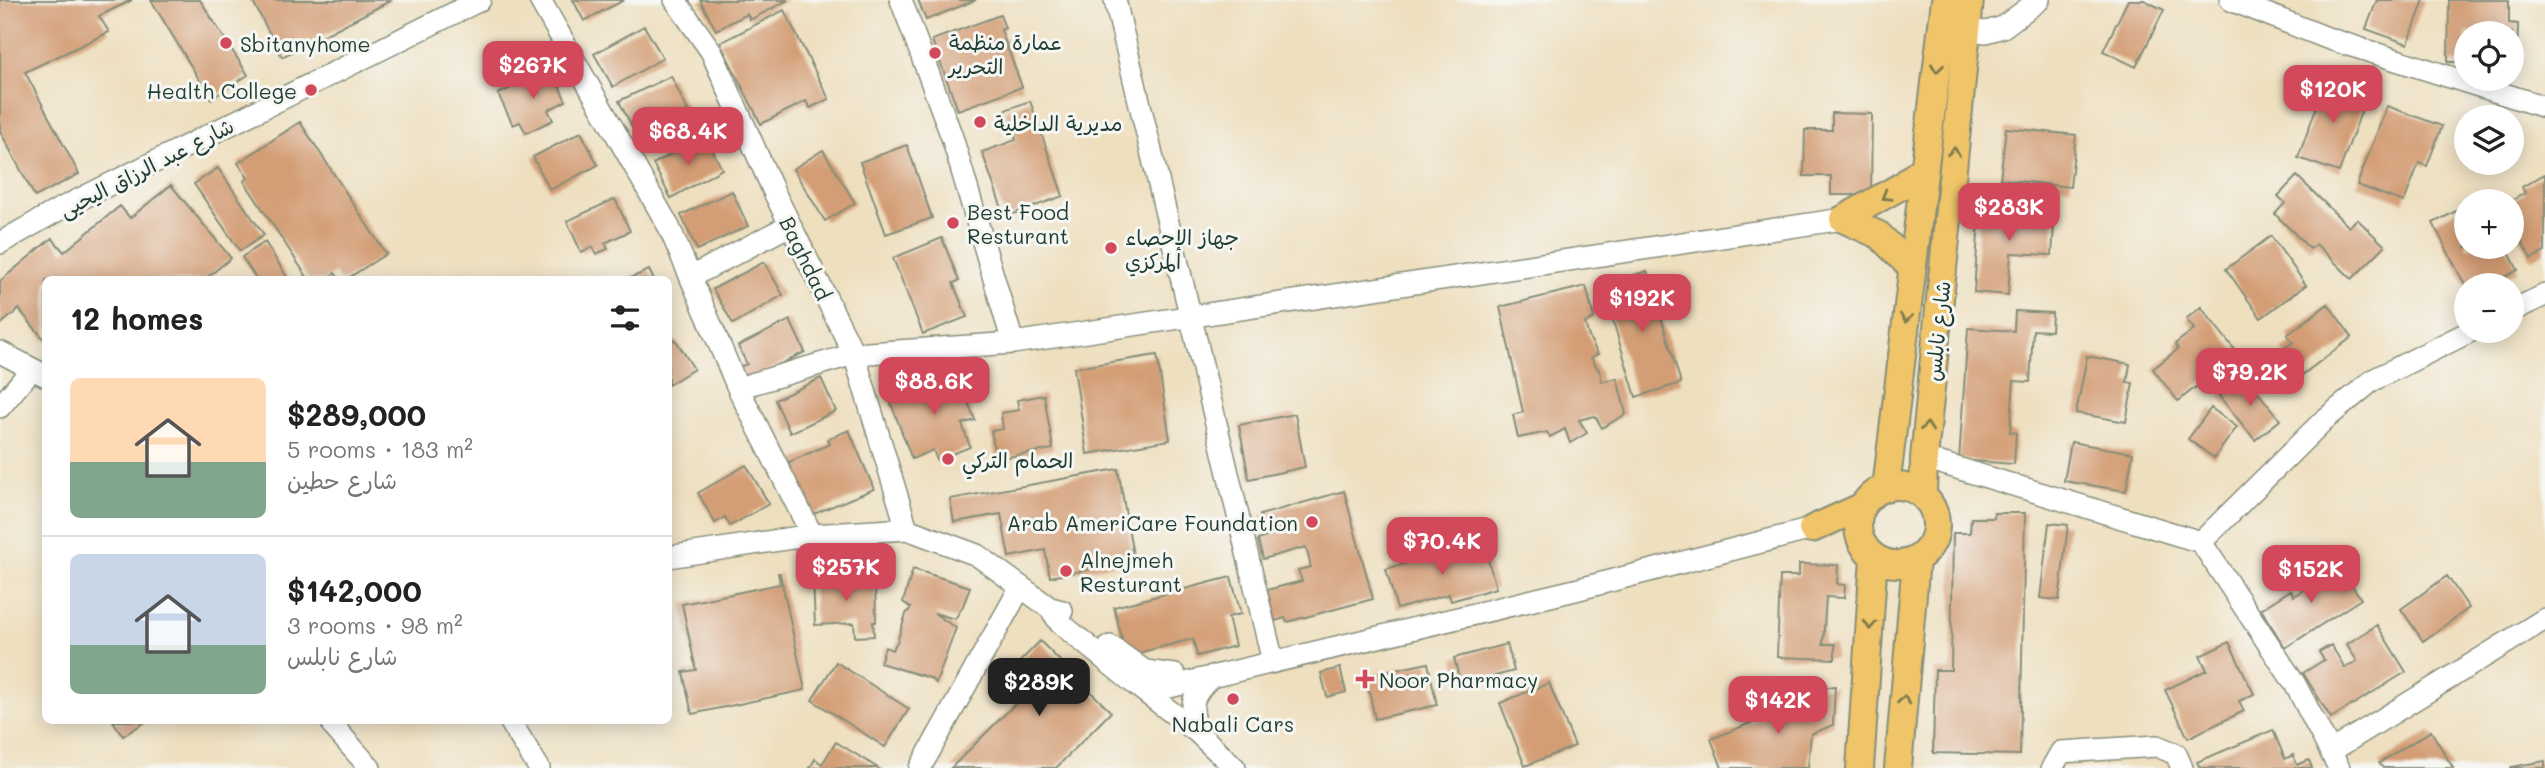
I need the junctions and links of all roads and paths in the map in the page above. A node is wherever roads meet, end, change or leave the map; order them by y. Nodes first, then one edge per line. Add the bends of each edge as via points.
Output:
1 (481, 0) edge
2 (540, 0) edge
3 (675, 0) edge
4 (901, 0) edge
5 (1115, 0) edge
6 (1945, 0) edge
7 (1970, 0) edge
8 (2039, 0) edge
9 (2231, 0) edge
10 (1954, 28) junction
11 (2545, 107) edge
12 (1925, 167) junction
13 (1843, 219) junction
14 (790, 225) junction
15 (0, 243) edge
16 (1911, 267) junction
17 (691, 277) junction
18 (2545, 295) edge
19 (2524, 305) edge
20 (1191, 318) junction
21 (2454, 340) edge
22 (1013, 343) junction
23 (0, 352) edge
24 (853, 354) junction
25 (39, 373) edge
26 (738, 388) junction
27 (0, 407) edge
28 (1924, 458) junction
29 (1886, 488) junction
30 (1923, 496) junction
31 (1863, 506) junction
32 (907, 529) junction
33 (1812, 529) junction
34 (812, 535) junction
35 (2201, 542) junction
36 (1868, 551) junction
37 (672, 556) edge
38 (1916, 560) junction
39 (1020, 588) junction
40 (1050, 608) junction
41 (2545, 619) edge
42 (1273, 662) junction
43 (1212, 676) junction
44 (1167, 681) junction
45 (1136, 685) junction
46 (1169, 712) junction
47 (335, 724) edge
48 (512, 724) edge
49 (1197, 732) junction
50 (2335, 759) edge
51 (370, 768) edge
52 (539, 768) edge
53 (920, 768) edge
54 (1236, 768) edge
55 (1860, 768) edge
56 (1898, 768) edge
57 (2052, 768) edge
58 (2182, 768) edge

1 - 15 street, شارع عبد الرزاق اليحيى
2 - 17 street via 669,227
3 - 14 street, Baghdad via 711,51
4 - 22 street via 951,136
5 - 20 street
6 - 10 main road, شارع نابلس
7 - 10 main road, شارع نابلس
8 - 10 street via 2003,27 1986,33
9 - 11 street via 2327,38
10 -> 12 main road, شارع نابلس
28 -> 10 main road, شارع نابلس
12 -> 13 main road
12 - 16 main road, شارع نابلس
13 - 16 main road via 1879,235
13 - 20 street
14 - 17 street
14 - 24 street, Baghdad
16 -> 29 main road, شارع نابلس
17 - 26 street
18 - 19 street
20 - 22 street
20 - 42 street
21 - 35 street via 2373,380 2323,421
22 - 24 street
23 - 25 street
24 - 26 street
24 - 32 street, Baghdad
25 - 27 street
26 - 34 street
28 - 30 main road, شارع نابلس
28 - 35 street
29 - 30 main road via 1906,487
29 - 31 main road
30 - 38 main road via 1931,505 1937,529 1926,552
31 - 33 main road
31 - 36 main road via 1858,525
32 - 34 street
32 - 39 street via 977,555
33 - 36 main road
33 - 42 street
34 - 37 street
35 - 50 street via 2295,684
36 - 38 main road via 1895,564
36 -> 55 main road
56 -> 38 main road
39 - 40 street
39 - 53 street
40 - 44 street via 1068,612 1128,660
40 - 45 street via 1060,623
41 - 50 street
42 - 43 street
43 - 44 street
43 - 49 street via 1197,690 1191,710
44 - 45 street
44 - 46 street
45 - 46 street
46 - 49 street
47 - 51 street
48 - 52 street
49 - 54 street
57 - 58 street via 2061,752 2157,746 2176,754

